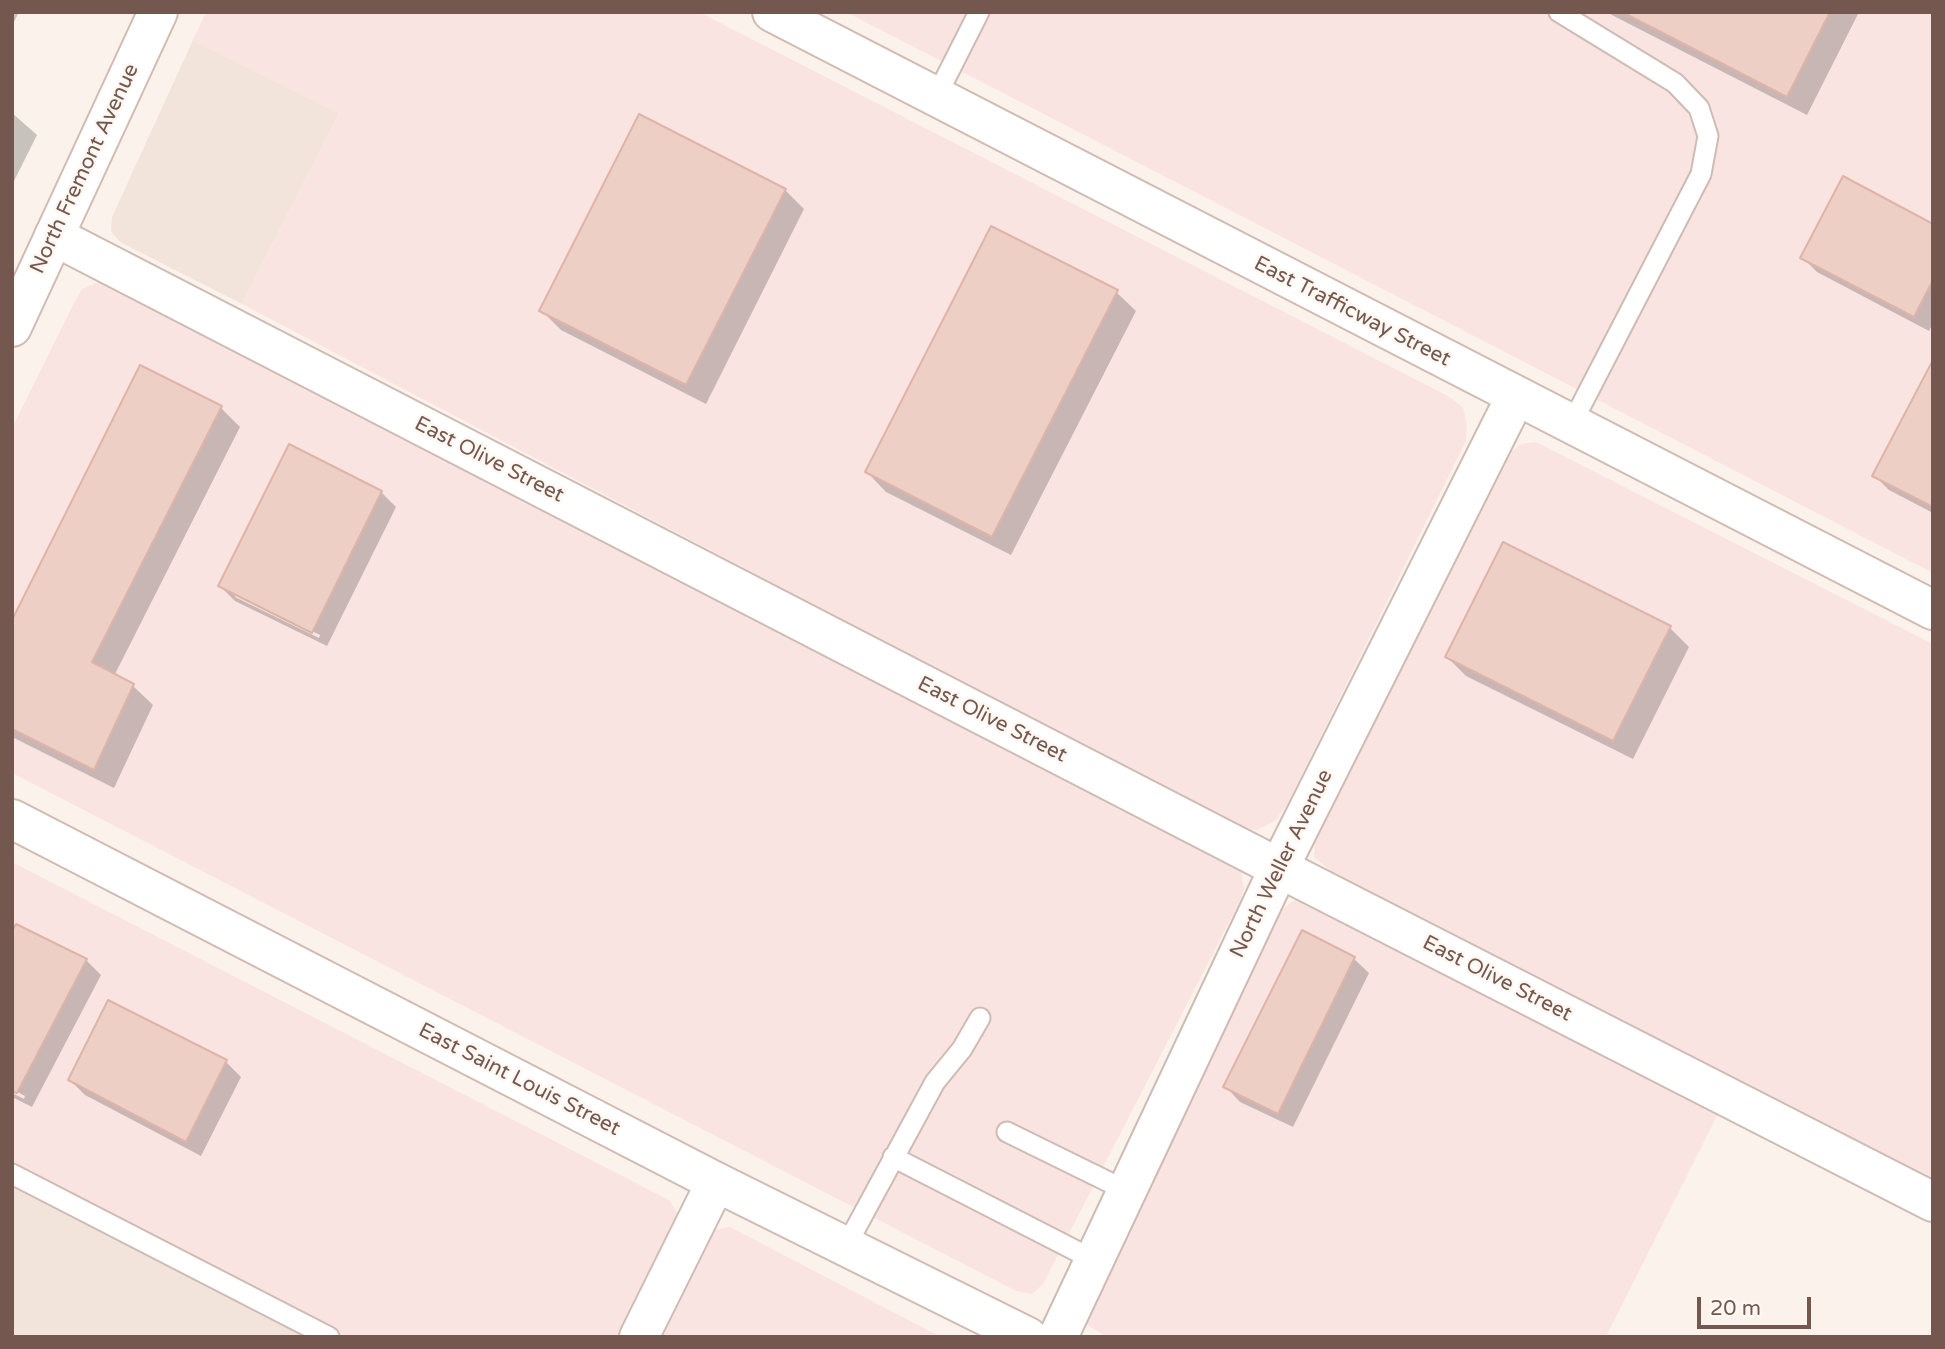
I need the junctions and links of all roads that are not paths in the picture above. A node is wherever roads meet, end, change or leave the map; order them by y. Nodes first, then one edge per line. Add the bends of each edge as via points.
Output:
1 (158, 12) edge
2 (772, 12) edge
3 (979, 12) edge
4 (1559, 12) edge
5 (936, 97) junction
6 (54, 236) junction
7 (12, 327) edge
8 (1516, 396) junction
9 (1571, 425) junction
10 (1933, 610) edge
11 (12, 819) edge
12 (1279, 868) junction
13 (980, 1018) dead end
14 (1007, 1132) dead end
15 (893, 1157) junction
16 (12, 1174) edge
17 (716, 1182) junction
18 (1127, 1191) junction
19 (1933, 1202) edge
20 (846, 1246) junction
21 (1094, 1260) junction
22 (329, 1337) edge
23 (639, 1337) edge
24 (1028, 1337) edge
25 (1058, 1337) edge

1 - 6 street, North Fremont Avenue
2 - 5 street, East Trafficway Street
3 - 5 lane
4 - 9 lane via 1675,83 1699,108 1708,136 1701,174
5 - 8 street, East Trafficway Street
6 - 7 street, North Fremont Avenue
6 - 12 street, East Olive Street
8 - 9 street, East Trafficway Street
8 - 12 street, North Weller Avenue
9 - 10 street, East Trafficway Street
11 - 17 street, East Saint Louis Street
12 - 18 street, North Weller Avenue
12 - 19 street, East Olive Street
13 - 15 lane via 934,1082
14 - 18 lane
15 - 20 lane
15 - 21 lane
16 - 22 lane
17 - 20 street, East Saint Louis Street
17 - 23 street
18 - 21 street, North Weller Avenue
20 - 24 street, East Saint Louis Street
21 - 25 street, North Weller Avenue

